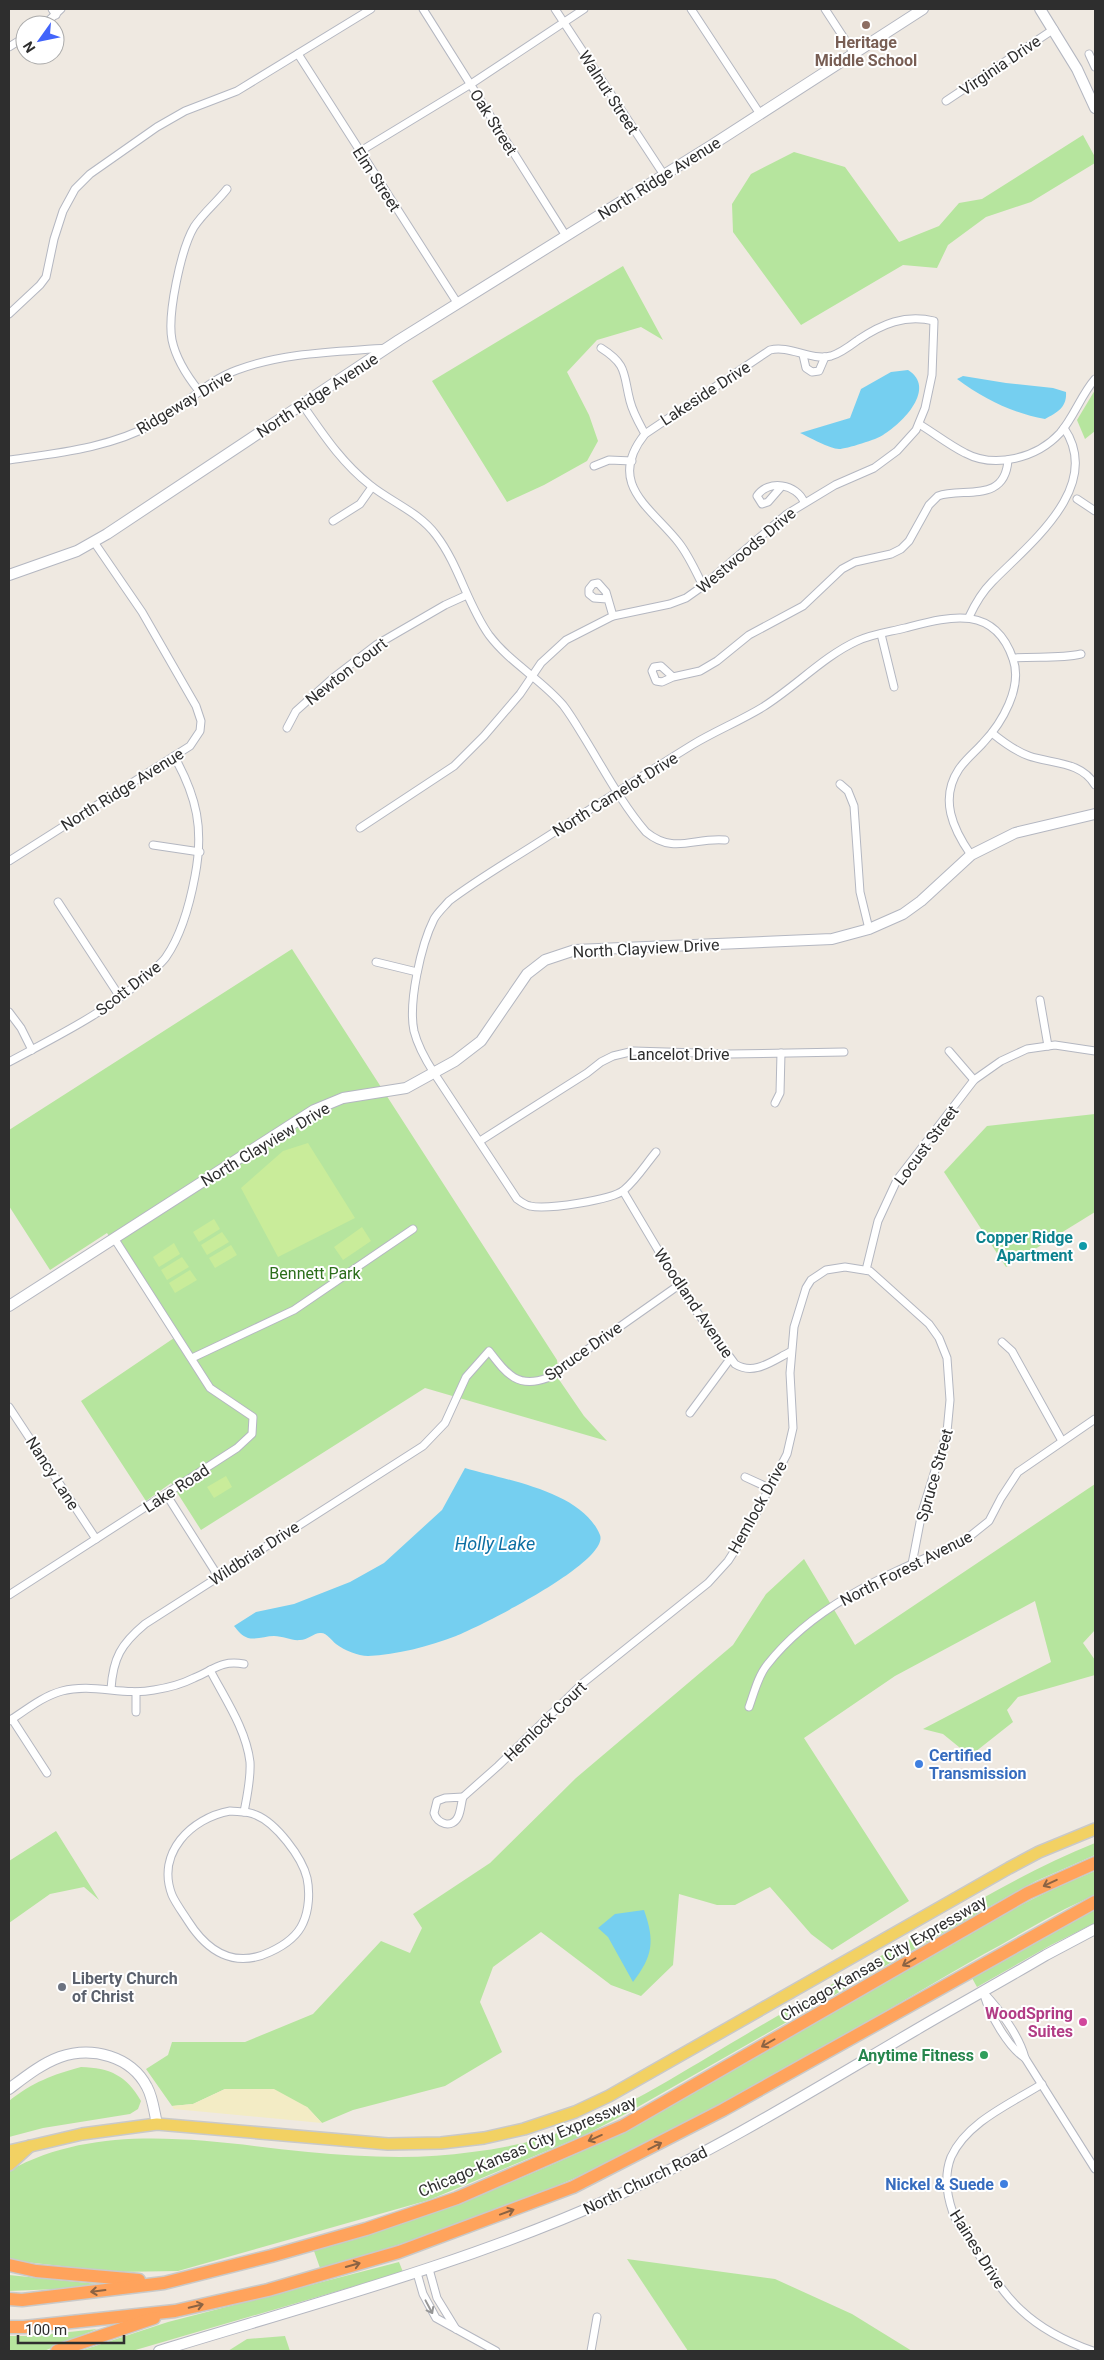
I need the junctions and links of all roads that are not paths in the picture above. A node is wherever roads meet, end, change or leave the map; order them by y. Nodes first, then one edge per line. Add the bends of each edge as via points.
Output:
1 (61, 9) edge
2 (371, 9) edge
3 (423, 9) edge
4 (555, 9) edge
5 (584, 9) edge
6 (691, 9) edge
7 (825, 9) edge
8 (923, 9) edge
9 (1040, 9) edge
10 (54, 12) edge
11 (563, 22) junction
12 (1054, 29) junction
13 (854, 52) junction
14 (298, 54) junction
15 (1089, 54) dead end
16 (1095, 67) edge
17 (471, 84) junction
18 (946, 101) dead end
19 (1095, 108) edge
20 (760, 114) junction
21 (359, 152) junction
22 (664, 175) junction
23 (227, 189) dead end
24 (566, 236) junction
25 (458, 304) junction
26 (9, 314) edge
27 (934, 321) joint
28 (390, 347) junction
29 (601, 348) dead end
30 (803, 355) junction
31 (825, 357) junction
32 (1095, 379) edge
33 (199, 391) junction
34 (302, 404) junction
35 (919, 424) junction
36 (1064, 428) junction
37 (645, 434) junction
38 (1083, 454) dead end
39 (9, 460) edge
40 (1008, 460) junction
41 (632, 461) junction
42 (594, 466) dead end
43 (372, 487) junction
44 (781, 487) dead end
45 (804, 502) junction
46 (1095, 511) edge
47 (334, 521) dead end
48 (94, 542) junction
49 (9, 575) edge
50 (703, 586) junction
51 (467, 595) junction
52 (607, 599) dead end
53 (613, 616) junction
54 (969, 617) junction
55 (881, 634) junction
56 (1081, 654) dead end
57 (1013, 658) junction
58 (533, 674) junction
59 (672, 677) dead end
60 (894, 687) dead end
61 (286, 728) dead end
62 (992, 733) junction
63 (174, 756) junction
64 (840, 784) dead end
65 (1095, 785) edge
66 (618, 791) junction
67 (1095, 814) edge
68 (360, 828) dead end
69 (725, 840) dead end
70 (153, 845) dead end
71 (200, 852) junction
72 (971, 855) junction
73 (9, 861) edge
74 (58, 902) dead end
75 (869, 929) junction
76 (376, 962) dead end
77 (417, 972) junction
78 (120, 997) junction
79 (1040, 1000) dead end
80 (9, 1012) edge
81 (1048, 1046) junction
82 (32, 1050) junction
83 (1095, 1050) edge
84 (950, 1051) dead end
85 (781, 1052) junction
86 (844, 1052) dead end
87 (9, 1062) edge
88 (434, 1073) junction
89 (974, 1080) junction
90 (775, 1104) dead end
91 (480, 1141) junction
92 (656, 1152) dead end
93 (623, 1191) junction
94 (413, 1229) dead end
95 (114, 1238) junction
96 (866, 1270) junction
97 (679, 1285) junction
98 (9, 1306) edge
99 (1002, 1342) dead end
100 (489, 1351) joint
101 (790, 1352) junction
102 (192, 1358) junction
103 (730, 1359) junction
104 (9, 1406) edge
105 (690, 1413) dead end
106 (1095, 1419) edge
107 (1062, 1440) junction
108 (745, 1477) dead end
109 (769, 1488) junction
110 (166, 1494) junction
111 (96, 1539) junction
112 (912, 1564) junction
113 (218, 1576) junction
114 (9, 1595) edge
115 (628, 1647) joint
116 (244, 1664) dead end
117 (210, 1670) junction
118 (111, 1689) junction
119 (136, 1692) junction
120 (748, 1707) dead end
121 (136, 1712) dead end
122 (10, 1720) edge
123 (47, 1773) dead end
124 (463, 1797) junction
125 (244, 1812) junction
126 (1095, 1829) edge
127 (1095, 1863) edge
128 (1095, 1902) edge
129 (1095, 1929) edge
130 (983, 1992) junction
131 (1042, 2084) junction
132 (9, 2089) edge
133 (157, 2124) junction
134 (31, 2145) junction
135 (9, 2151) edge
136 (9, 2165) edge
137 (1095, 2169) edge
138 (9, 2265) edge
139 (429, 2269) junction
140 (417, 2273) junction
141 (164, 2283) junction
142 (9, 2299) edge
143 (175, 2310) junction
144 (597, 2317) dead end
145 (9, 2327) edge
146 (456, 2329) junction
147 (57, 2351) edge
148 (159, 2351) edge
149 (496, 2351) edge
150 (591, 2351) edge
151 (1093, 2351) edge

1 - 10 street
2 - 14 street
3 - 17 street, Oak Street
4 - 11 street, Walnut Street
5 - 11 street
6 - 20 street
7 - 13 street
8 - 13 street, North Ridge Avenue
9 - 12 street
11 - 17 street
11 - 22 street, Walnut Street
12 - 18 street, Virginia Drive
12 - 19 street
13 - 20 street, North Ridge Avenue
14 - 21 street, Elm Street
14 - 26 street via 231,95 186,111 157,127 80,183 69,197 58,225 46,277
15 - 16 street
17 - 21 street
17 - 24 street, Oak Street
20 - 22 street, North Ridge Avenue
21 - 25 street, Elm Street
22 - 24 street, North Ridge Avenue
23 - 33 street via 190,236 181,263 170,328 184,369
24 - 25 street, North Ridge Avenue
25 - 28 street, North Ridge Avenue
27 - 31 street, Lakeside Drive via 920,317 893,321 844,350
27 - 35 street, Westwoods Drive via 930,382
28 - 33 street, Ridgeway Drive via 272,358 235,370
28 - 34 street, North Ridge Avenue
29 - 37 street via 623,368 630,401
30 - 31 street, Lakeside Drive
30 - 31 street via 806,368 812,372 819,371
30 - 37 street, Lakeside Drive via 780,349 766,352
32 - 36 street
33 - 39 street, Ridgeway Drive via 138,432 77,450
34 - 43 street via 332,448
34 - 48 street, North Ridge Avenue
35 - 40 street via 966,453
35 - 45 street, Westwoods Drive via 907,441 886,460
36 - 38 street
36 - 40 street via 1036,452
37 - 41 street, Lakeside Drive via 634,450
40 - 59 street via 1003,476 986,491 944,494 933,500 901,549 842,569 803,606 749,635 717,661 700,671
41 - 42 street via 610,460
41 - 50 street, Lakeside Drive via 632,483 639,500 681,544
43 - 47 street via 360,504
43 - 51 street via 410,511 435,534 457,569
44 - 45 street via 796,491
45 - 50 street, Westwoods Drive via 769,527
46 - 54 street via 1075,502 1042,539 992,582
48 - 49 street via 53,561
48 - 63 street, North Ridge Avenue via 164,649 200,715 200,731 196,740
50 - 53 street, Westwoods Drive via 676,602
51 - 58 street via 489,634 506,655
51 - 61 street, Newton Court via 376,645 296,711
52 - 53 street
53 - 58 street, Westwoods Drive via 566,640
54 - 55 street, North Camelot Drive via 946,617
54 - 57 street via 995,631
55 - 60 street
55 - 66 street, North Camelot Drive via 840,650 762,707 693,744
56 - 57 street via 1063,658
57 - 62 street via 1014,688
58 - 66 street via 564,706
58 - 68 street, Westwoods Drive via 484,736 454,766
62 - 65 street via 1030,756 1073,766 1084,772
62 - 72 street via 957,771 950,790 952,822
63 - 71 street, Scott Drive via 187,779 199,816
63 - 73 street, North Ridge Avenue
64 - 75 street via 848,791 854,806 860,892
66 - 69 street via 643,828 662,843 677,846
66 - 77 street, North Camelot Drive via 449,901 434,920
67 - 72 street, North Clayview Drive via 1015,833
70 - 71 street
71 - 78 street, Scott Drive via 181,929 165,958
72 - 75 street, North Clayview Drive via 921,901 903,914
74 - 78 street
75 - 88 street, North Clayview Drive via 832,939 575,950 545,960 527,974 481,1041 455,1062
76 - 77 street
77 - 88 street, North Camelot Drive via 412,1009 414,1029 422,1053
78 - 82 street, Scott Drive
79 - 81 street
80 - 82 street
81 - 83 street, Locust Street
81 - 89 street, Locust Street via 1011,1055
82 - 87 street, Scott Drive
84 - 89 street
85 - 86 street, Lancelot Drive
85 - 90 street via 780,1093
85 - 91 street, Lancelot Drive via 634,1051 614,1056
88 - 91 street, North Camelot Drive
88 - 95 street, North Clayview Drive via 406,1088 343,1098 314,1110
89 - 96 street, Locust Street via 897,1180 878,1221
91 - 93 street, North Camelot Drive via 514,1196 530,1206 589,1201
92 - 93 street
93 - 97 street, Woodland Avenue
94 - 102 street via 294,1310
95 - 98 street, North Clayview Drive
95 - 102 street
96 - 101 street via 836,1267 811,1280 802,1297
96 - 112 street, Spruce Street via 885,1282 928,1324 939,1338 947,1358 950,1400 947,1432 922,1512
97 - 100 street, Spruce Drive via 548,1378 535,1382 517,1379 504,1370
97 - 103 street, Woodland Avenue
99 - 107 street via 1012,1351
100 - 113 street, Wildbriar Drive via 466,1377 445,1423 423,1446
101 - 103 street, Woodland Avenue via 756,1369 743,1369
101 - 109 street, Hemlock Drive via 794,1428 787,1454
102 - 110 street, Lake Road via 210,1388 253,1417 254,1429 242,1444
103 - 105 street
104 - 111 street, Nancy Lane
106 - 107 street, North Forest Avenue
107 - 112 street, North Forest Avenue via 1018,1472 989,1521 975,1534
108 - 109 street
109 - 115 street, Hemlock Drive via 746,1533 719,1572
110 - 111 street, Lake Road
110 - 113 street
111 - 114 street, Lake Road
112 - 120 street, North Forest Avenue via 868,1584 802,1630 766,1666
113 - 118 street, Wildbriar Drive via 152,1618 132,1636 117,1656 112,1669
115 - 124 street, Hemlock Court via 583,1683
116 - 117 street via 230,1662
117 - 119 street via 194,1679
117 - 125 street via 243,1733 250,1762
118 - 119 street
118 - 122 street via 83,1688 60,1692
119 - 121 street
122 - 123 street
124 - 124 street, Hemlock Court via 438,1801 434,1808 437,1820 445,1824 454,1822
125 - 125 street via 206,1818 182,1837 169,1866 170,1886 178,1905 202,1941 219,1953 249,1959 279,1948 295,1936 306,1916 309,1896 307,1877 282,1835 255,1814
126 - 133 main road via 1009,1868 609,2096 524,2130 441,2143 388,2144
127 -> 141 highway, Chicago-Kansas City Expressway via 1028,1893 623,2126 457,2198 366,2229
143 -> 128 highway via 268,2290 399,2252 573,2187 724,2110
129 - 130 street, North Church Road
130 - 131 street via 994,2003
130 - 139 street, North Church Road via 680,2165 524,2234
131 - 137 street
131 - 151 street, Haines Drive via 970,2131 951,2158 947,2174 948,2193 954,2216 1006,2296 1048,2330
132 - 133 street via 41,2065 61,2057 90,2052 104,2055 125,2064 139,2075 152,2099
133 - 134 main road
134 - 135 main road
134 - 136 main road
138 - 141 highway via 36,2271
139 - 140 street, North Church Road
139 - 146 street via 437,2298
140 -> 146 street via 423,2294 436,2318
140 - 148 street, North Church Road
141 -> 142 highway, Chicago-Kansas City Expressway
143 - 145 highway
143 - 147 highway
144 - 150 street
146 - 149 street

